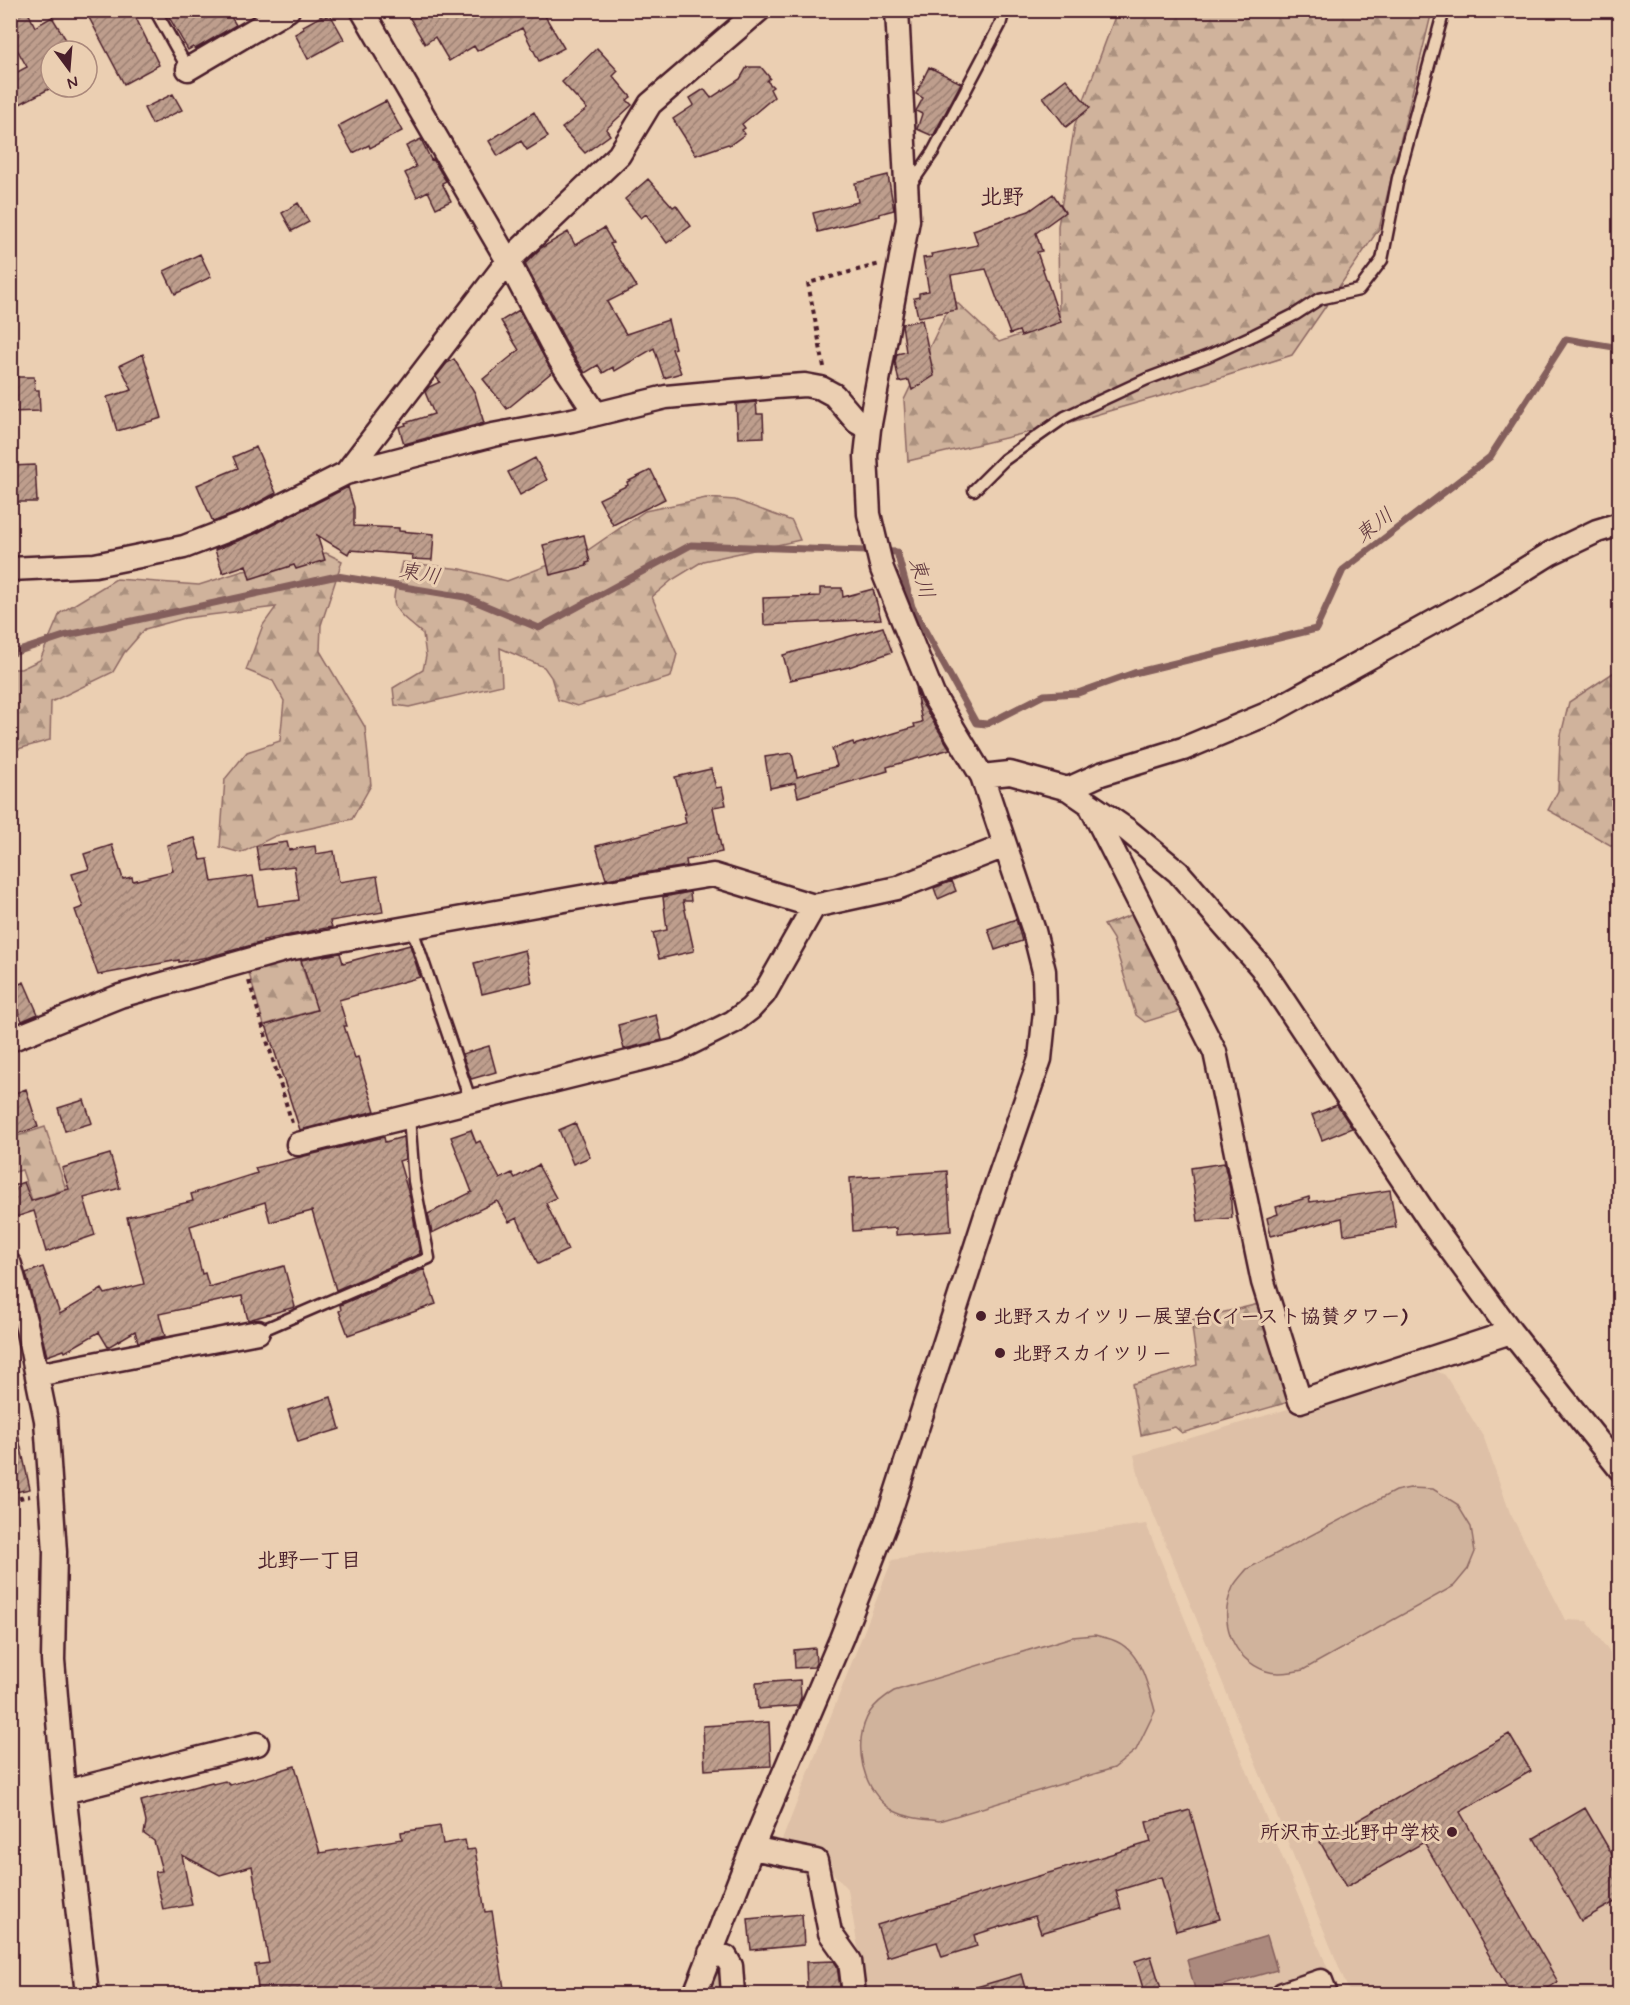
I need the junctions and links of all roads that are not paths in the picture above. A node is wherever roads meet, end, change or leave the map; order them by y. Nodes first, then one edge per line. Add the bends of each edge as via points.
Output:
1 (155, 10) edge
2 (288, 10) edge
3 (362, 10) edge
4 (759, 10) edge
5 (897, 10) edge
6 (1004, 10) edge
7 (1444, 10) edge
8 (188, 69) joint
9 (907, 189) junction
10 (508, 261) junction
11 (596, 414) junction
12 (869, 429) junction
13 (346, 473) junction
14 (974, 490) dead end
15 (1620, 524) edge
16 (10, 569) edge
17 (982, 776) junction
18 (1068, 789) junction
19 (1090, 805) junction
20 (1005, 846) junction
21 (814, 906) junction
22 (411, 926) junction
23 (10, 1040) edge
24 (471, 1102) junction
25 (409, 1117) junction
26 (298, 1144) road end
27 (10, 1265) edge
28 (17, 1314) edge
29 (258, 1332) joint
30 (1511, 1332) junction
31 (37, 1375) junction
32 (1620, 1469) edge
33 (257, 1744) dead end
34 (64, 1792) junction
35 (752, 1848) junction
36 (711, 1953) junction
37 (87, 1995) edge
38 (695, 1995) edge
39 (734, 1995) edge
40 (854, 1995) edge
41 (1283, 1995) edge
42 (1326, 1995) edge

1 - 8 lane
2 - 8 street
3 - 10 street
4 - 10 street via 650,104 619,156
5 - 9 street
6 - 9 lane via 933,152
7 - 14 lane via 1398,178 1382,260 1359,290 1319,299 1254,335 1065,417 1011,454
9 - 12 street via 908,220
10 - 11 street via 560,360
10 - 13 street
11 - 12 street via 666,397 805,385 834,395 857,422
11 - 13 street via 493,435
12 - 17 street via 869,514 878,557 933,695
13 - 16 street via 249,522 184,547 95,565
15 - 18 street via 1551,553 1267,714 1183,749 1101,774
17 - 18 street via 1010,773
17 - 20 street
18 - 19 street
19 - 30 street via 1178,872 1261,967 1434,1227
19 - 30 street via 1215,1052 1263,1282 1300,1401
20 - 21 street via 897,888
20 - 35 street via 1044,971 1040,1059 888,1518
21 - 22 street via 713,875
21 - 24 street via 764,994 733,1022 677,1050
22 - 23 street via 243,961 120,996
22 - 24 lane
24 - 25 street
25 - 26 street
25 - 29 lane via 414,1181 429,1258
27 - 28 street
28 - 31 street
29 - 31 street
30 - 32 street
31 - 34 street via 46,1420 55,1552 53,1660
33 - 34 street
34 - 37 street
35 - 36 street
35 - 40 street via 816,1861 830,1934 850,1961
36 - 38 street
36 - 39 street via 726,1957 731,1966
41 - 42 street via 1321,1981

